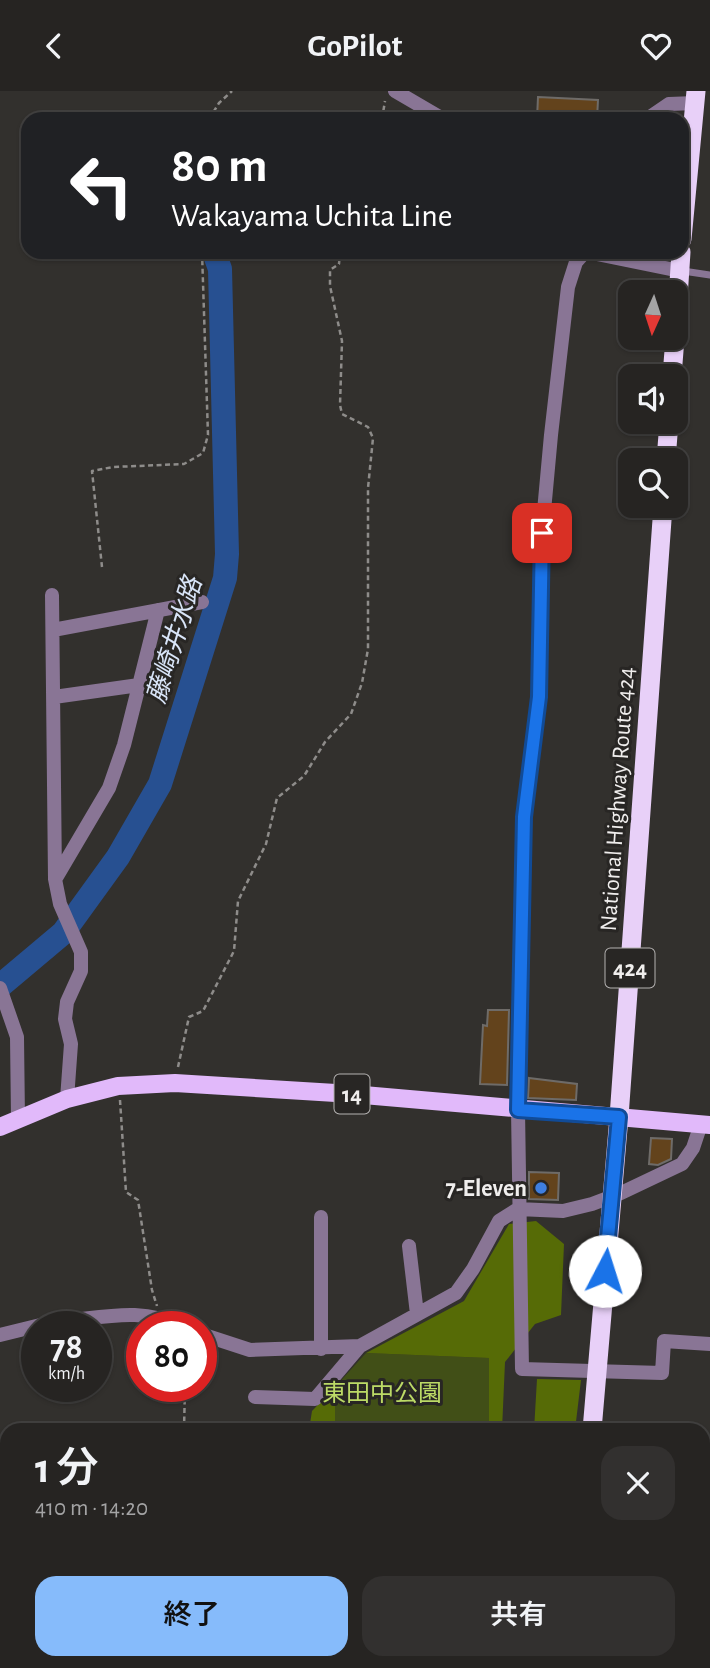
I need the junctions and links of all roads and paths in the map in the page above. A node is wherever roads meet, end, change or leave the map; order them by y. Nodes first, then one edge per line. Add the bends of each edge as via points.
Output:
1 (232, 91) edge
2 (386, 91) edge
3 (395, 91) edge
4 (696, 97) edge
5 (213, 112) edge
6 (383, 112) edge
7 (431, 112) edge
8 (657, 112) edge
9 (689, 168) edge
10 (202, 259) edge
11 (339, 259) edge
12 (579, 259) edge
13 (659, 259) edge
14 (680, 261) edge
15 (710, 275) edge
16 (679, 280) edge
17 (662, 518) edge
18 (102, 567) dead end
19 (52, 595) dead end
20 (202, 602) dead end
21 (158, 610) junction
22 (53, 630) junction
23 (139, 684) junction
24 (54, 697) junction
25 (55, 879) junction
26 (1, 990) edge
27 (175, 1083) junction
28 (118, 1086) junction
29 (67, 1099) junction
30 (518, 1110) junction
31 (619, 1117) junction
32 (18, 1119) junction
33 (706, 1125) edge
34 (0, 1127) edge
35 (612, 1197) junction
36 (518, 1209) junction
37 (321, 1217) dead end
38 (409, 1246) dead end
39 (158, 1311) edge
40 (126, 1314) edge
41 (418, 1314) junction
42 (0, 1335) edge
43 (217, 1339) edge
44 (710, 1345) edge
45 (360, 1346) junction
46 (321, 1349) junction
47 (597, 1369) junction
48 (255, 1397) dead end
49 (185, 1402) edge
50 (184, 1423) edge
51 (593, 1423) edge

1 - 5 path
2 - 6 path
3 - 7 street
4 - 8 street
4 - 9 highway
10 - 18 path via 208,435 203,453 184,464 92,471
11 - 27 path via 330,270 330,286 342,341 340,405 342,414 368,427 373,439 368,488 368,649 362,683 351,714 325,742 304,776 276,798 266,843 238,901 234,951 203,1011 189,1017
12 - 30 street via 568,287 542,533 539,697 524,817
13 - 14 street
14 - 15 lane
14 - 16 highway
17 - 31 highway, National Highway Route 424 / 424
19 - 22 street
20 - 21 street
21 - 22 street
21 - 23 street
22 - 24 street
23 - 24 street
23 - 25 street via 108,788
24 - 25 street
25 - 29 street via 60,904 81,951 81,971 65,1019 71,1044
26 - 32 street via 17,1037
27 - 28 main road, 14
27 - 30 main road, 14
28 - 29 main road, 14
28 - 39 path via 126,1192 138,1200
29 - 32 main road, 14
30 - 31 main road, 14
30 - 36 street
31 - 33 main road, 14
31 - 35 highway, National Highway Route 424 / 424
32 - 34 main road, 14
33 - 35 street via 682,1164
35 - 36 street via 563,1211
35 - 47 highway, National Highway Route 424 / 424
36 - 41 street via 499,1221 456,1293
36 - 47 street via 522,1369
37 - 46 street
38 - 41 street
40 - 42 street via 65,1319
41 - 45 street
43 - 46 street via 250,1350
44 - 47 street via 664,1341 662,1373
45 - 46 street
45 - 48 street via 315,1399
47 - 51 highway, National Highway Route 424 / 424
49 - 50 path

